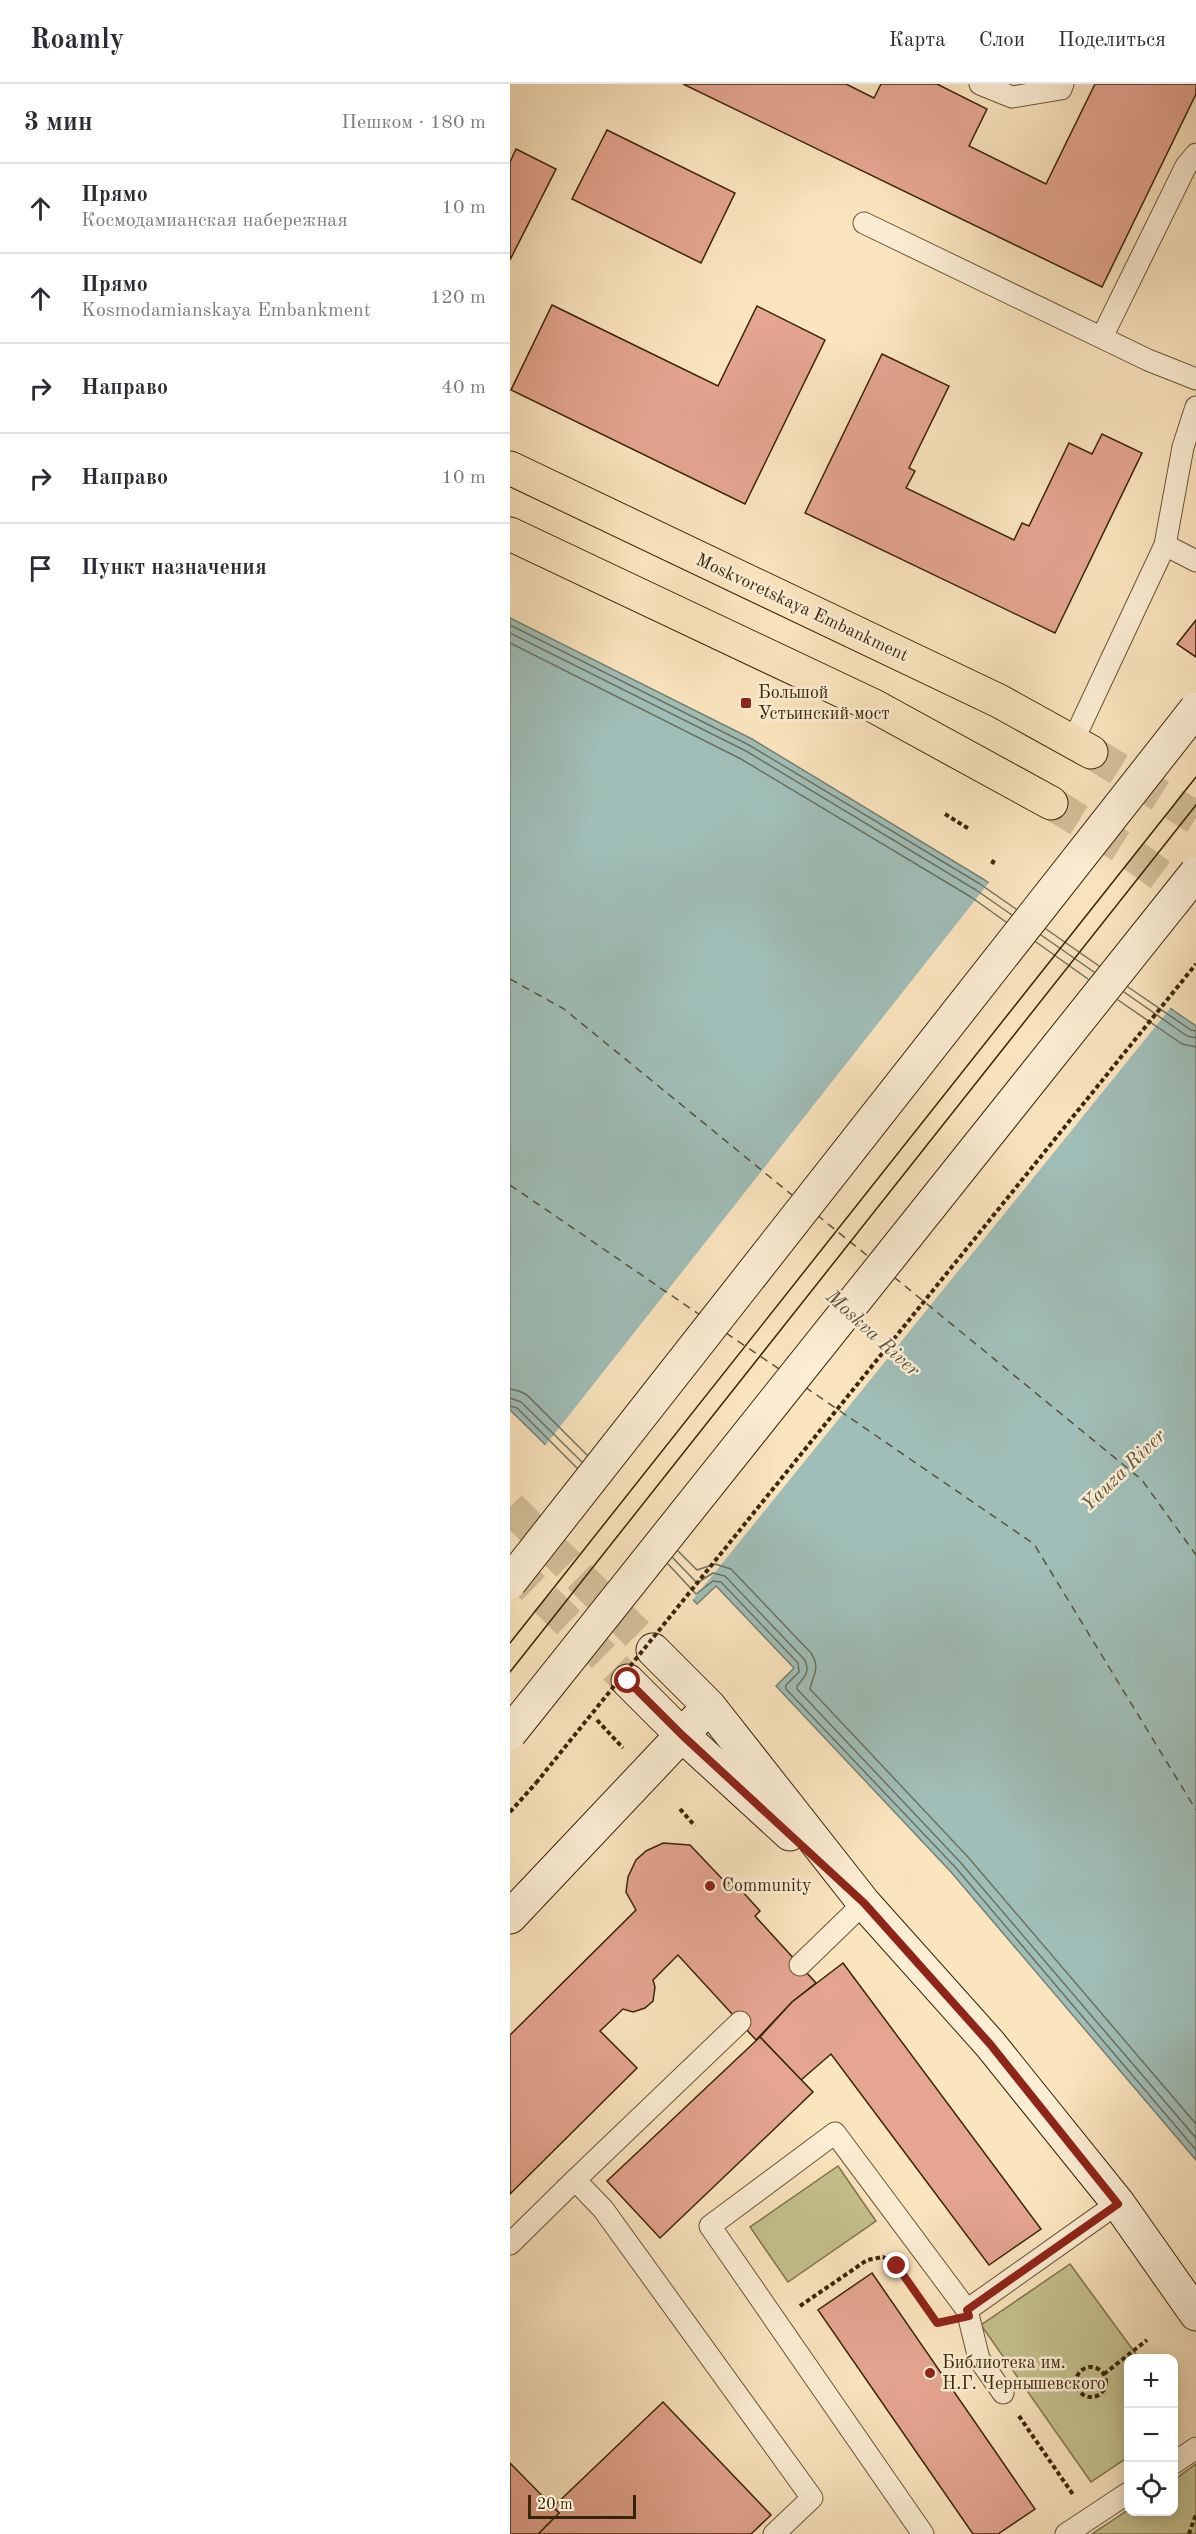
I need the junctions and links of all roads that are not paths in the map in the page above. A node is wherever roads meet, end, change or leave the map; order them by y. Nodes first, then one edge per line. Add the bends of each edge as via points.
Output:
1 (980, 84) edge
2 (1063, 84) edge
3 (1196, 154) edge
4 (864, 223) dead end
5 (1102, 337) junction
6 (1196, 379) edge
7 (1196, 407) edge
8 (510, 468) edge
9 (510, 534) edge
10 (1165, 545) junction
11 (1196, 561) edge
12 (1196, 709) edge
13 (1082, 746) joint
14 (1051, 803) tunnel mouth
15 (1196, 873) edge
16 (510, 1582) edge
17 (653, 1650) tunnel mouth
18 (628, 1681) tunnel mouth
19 (709, 1706) junction
20 (510, 1733) edge
21 (682, 1735) junction
22 (864, 1903) junction
23 (510, 1917) edge
24 (800, 1965) dead end
25 (740, 2022) dead end
26 (574, 2180) junction
27 (1118, 2204) junction
28 (510, 2244) edge
29 (967, 2310) junction
30 (1196, 2314) edge
31 (1003, 2393) road end
32 (1196, 2448) edge
33 (1175, 2462) edge
34 (1124, 2496) edge
35 (774, 2534) edge
36 (923, 2534) edge
37 (1066, 2534) edge

1 - 2 lane via 1012,97 1061,89
3 - 5 lane via 1186,165
4 - 5 lane
5 - 6 lane
7 - 10 lane via 1183,447
8 - 13 main road, Moskvoretskaya Embankment via 989,696
9 - 14 main road via 883,711
10 - 11 lane
10 - 13 lane
12 - 16 main road, bridge
15 - 20 main road, bridge
17 - 19 main road
18 - 21 main road
19 - 21 main road
19 - 22 main road
21 - 22 main road
21 - 23 main road
22 - 24 lane
22 - 27 main road via 990,2044
25 - 26 lane
26 - 28 lane
26 - 35 lane via 603,2209 812,2498
27 - 29 lane
27 - 30 main road
29 - 31 lane via 979,2359
29 - 36 lane via 835,2133 710,2226
32 - 33 lane
34 - 37 lane

